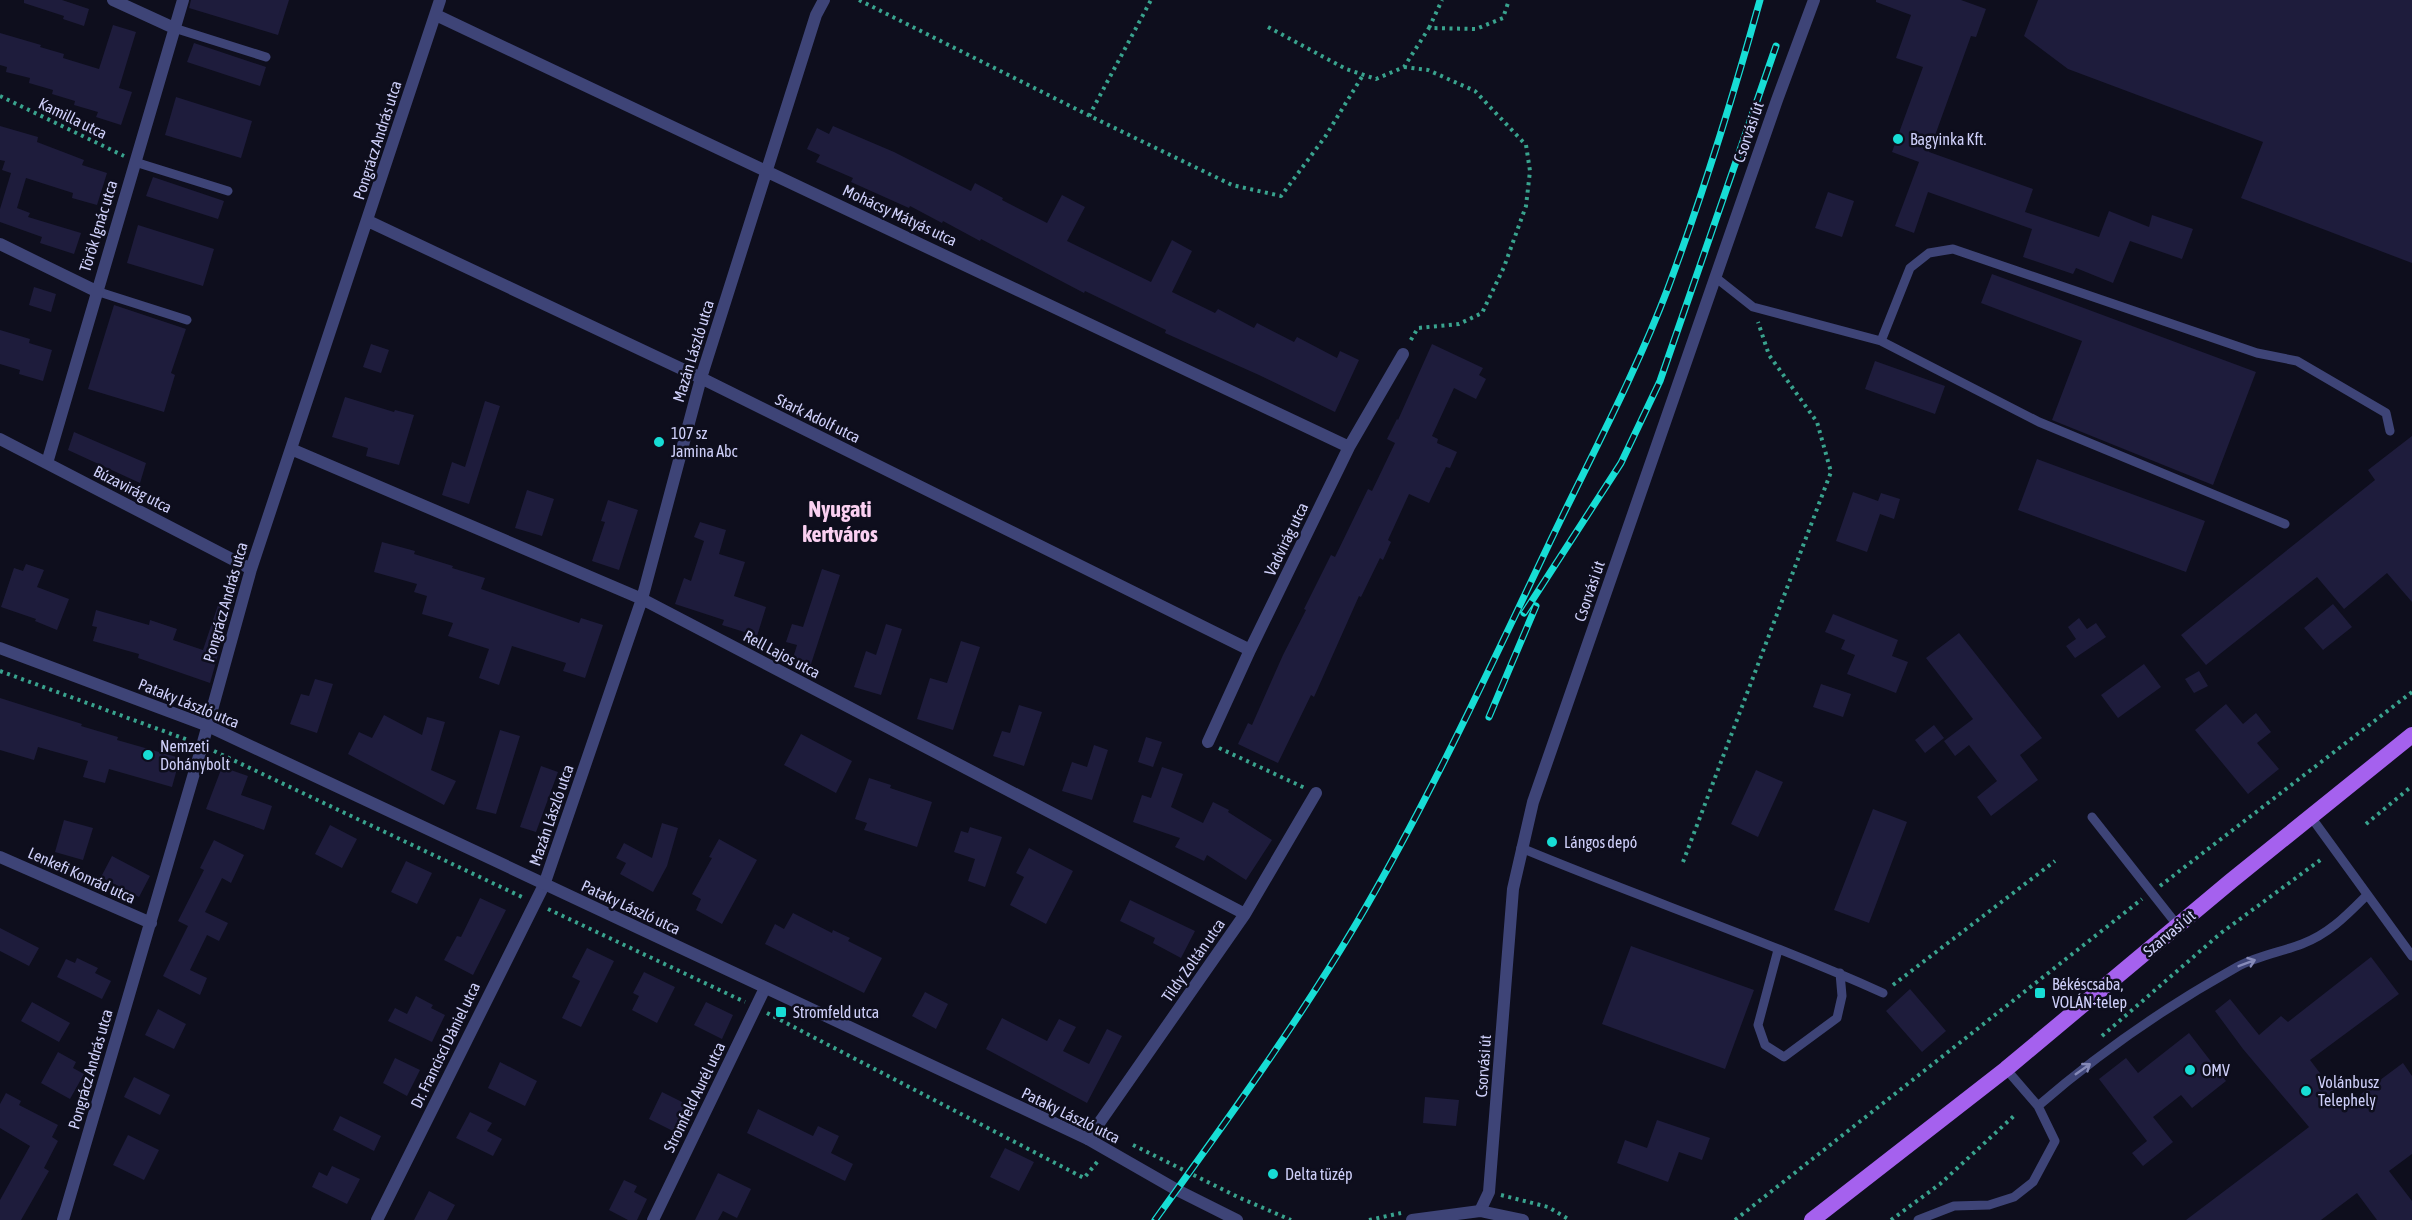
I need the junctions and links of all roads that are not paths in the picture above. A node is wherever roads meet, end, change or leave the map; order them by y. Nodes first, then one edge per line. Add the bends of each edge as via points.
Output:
1 (113, 0) edge
2 (183, 0) edge
3 (440, 0) edge
4 (824, 0) edge
5 (1814, 0) edge
6 (436, 15) junction
7 (174, 28) junction
8 (266, 57) dead end
9 (135, 162) junction
10 (766, 169) junction
11 (228, 190) dead end
12 (368, 221) junction
13 (0, 244) edge
14 (1715, 277) junction
15 (96, 291) junction
16 (187, 320) dead end
17 (1881, 341) junction
18 (1403, 354) road end
19 (701, 378) junction
20 (2390, 431) dead end
21 (0, 439) edge
22 (1349, 447) junction
23 (291, 449) junction
24 (46, 463) junction
25 (2285, 524) dead end
26 (250, 569) junction
27 (642, 599) junction
28 (0, 648) edge
29 (1250, 650) junction
30 (208, 726) junction
31 (2412, 735) edge
32 (1208, 742) road end
33 (1316, 793) road end
34 (2092, 817) dead end
35 (2311, 817) junction
36 (1521, 848) junction
37 (0, 857) edge
38 (544, 885) junction
39 (2367, 895) junction
40 (1245, 914) junction
41 (151, 923) junction
42 (2178, 926) junction
43 (1778, 950) junction
44 (2412, 956) edge
45 (1840, 974) junction
46 (765, 988) junction
47 (1883, 993) road end
48 (2006, 1069) junction
49 (2038, 1106) junction
50 (1088, 1139) junction
51 (1480, 1211) junction
52 (63, 1220) edge
53 (377, 1220) edge
54 (653, 1220) edge
55 (1237, 1220) edge
56 (1412, 1220) edge
57 (1524, 1220) edge
58 (1812, 1220) edge
59 (1918, 1220) edge

1 - 7 street
2 - 7 street, Török Ignác utca
3 - 6 street, Pongrácz András utca
4 - 10 street, Mazán László utca
5 - 14 street, Csorvási út
6 - 10 street, Mohácsy Mátyás utca
6 - 12 street, Pongrácz András utca
7 - 8 lane
7 - 9 street, Török Ignác utca
9 - 11 lane
9 - 15 street, Török Ignác utca
10 - 19 street, Mazán László utca
10 - 22 street, Mohácsy Mátyás utca
12 - 19 street, Stark Adolf utca
12 - 23 street, Pongrácz András utca
13 - 15 street
14 - 17 lane via 1753,307
14 - 36 street, Csorvási út via 1533,802
15 - 16 lane
15 - 24 street, Török Ignác utca
17 - 20 lane via 1910,268 1929,253 1953,249 2257,353 2297,361 2386,413
17 - 25 lane via 2039,422
18 - 22 street, Vadvirág utca
19 - 27 street, Mazán László utca
19 - 29 street, Stark Adolf utca
21 - 24 street, Búzavirág utca
22 - 29 street, Vadvirág utca
23 - 26 street, Pongrácz András utca
23 - 27 street, Rell Lajos utca
24 - 26 street, Búzavirág utca
26 - 30 street, Pongrácz András utca
27 - 38 street, Mazán László utca
27 - 40 street, Rell Lajos utca
28 - 30 street, Pataky László utca
29 - 32 street, Vadvirág utca
30 - 38 street, Pataky László utca
30 - 41 street, Pongrácz András utca
31 - 35 main road, Szarvasi út
33 - 40 street, Tildy Zoltán utca
34 - 42 lane
35 - 39 lane
35 - 42 main road, Szarvasi út
36 - 43 lane
36 - 51 street, Csorvási út via 1513,889 1490,1192
37 - 41 street, Lenkefi Konrád utca
38 - 46 street, Pataky László utca
38 - 53 street, Dr. Francisci Dániel utca
39 - 44 lane
49 -> 39 lane via 2172,1006 2239,966 2304,944 2333,928
40 - 50 street, Tildy Zoltán utca
41 - 52 street, Pongrácz András utca
42 - 48 main road, Szarvasi út
43 - 45 lane
43 - 45 lane via 1758,1024 1765,1045 1784,1057 1837,1018 1842,996
45 - 47 lane
46 - 50 street, Pataky László utca
46 - 54 street, Stromfeld Aurél utca
48 - 49 lane
48 - 58 main road, Szarvasi út
49 - 59 lane via 2055,1141 2033,1182 2014,1197 1989,1205 1954,1206
50 - 55 street, Pataky László utca
51 - 56 street
51 - 57 street

